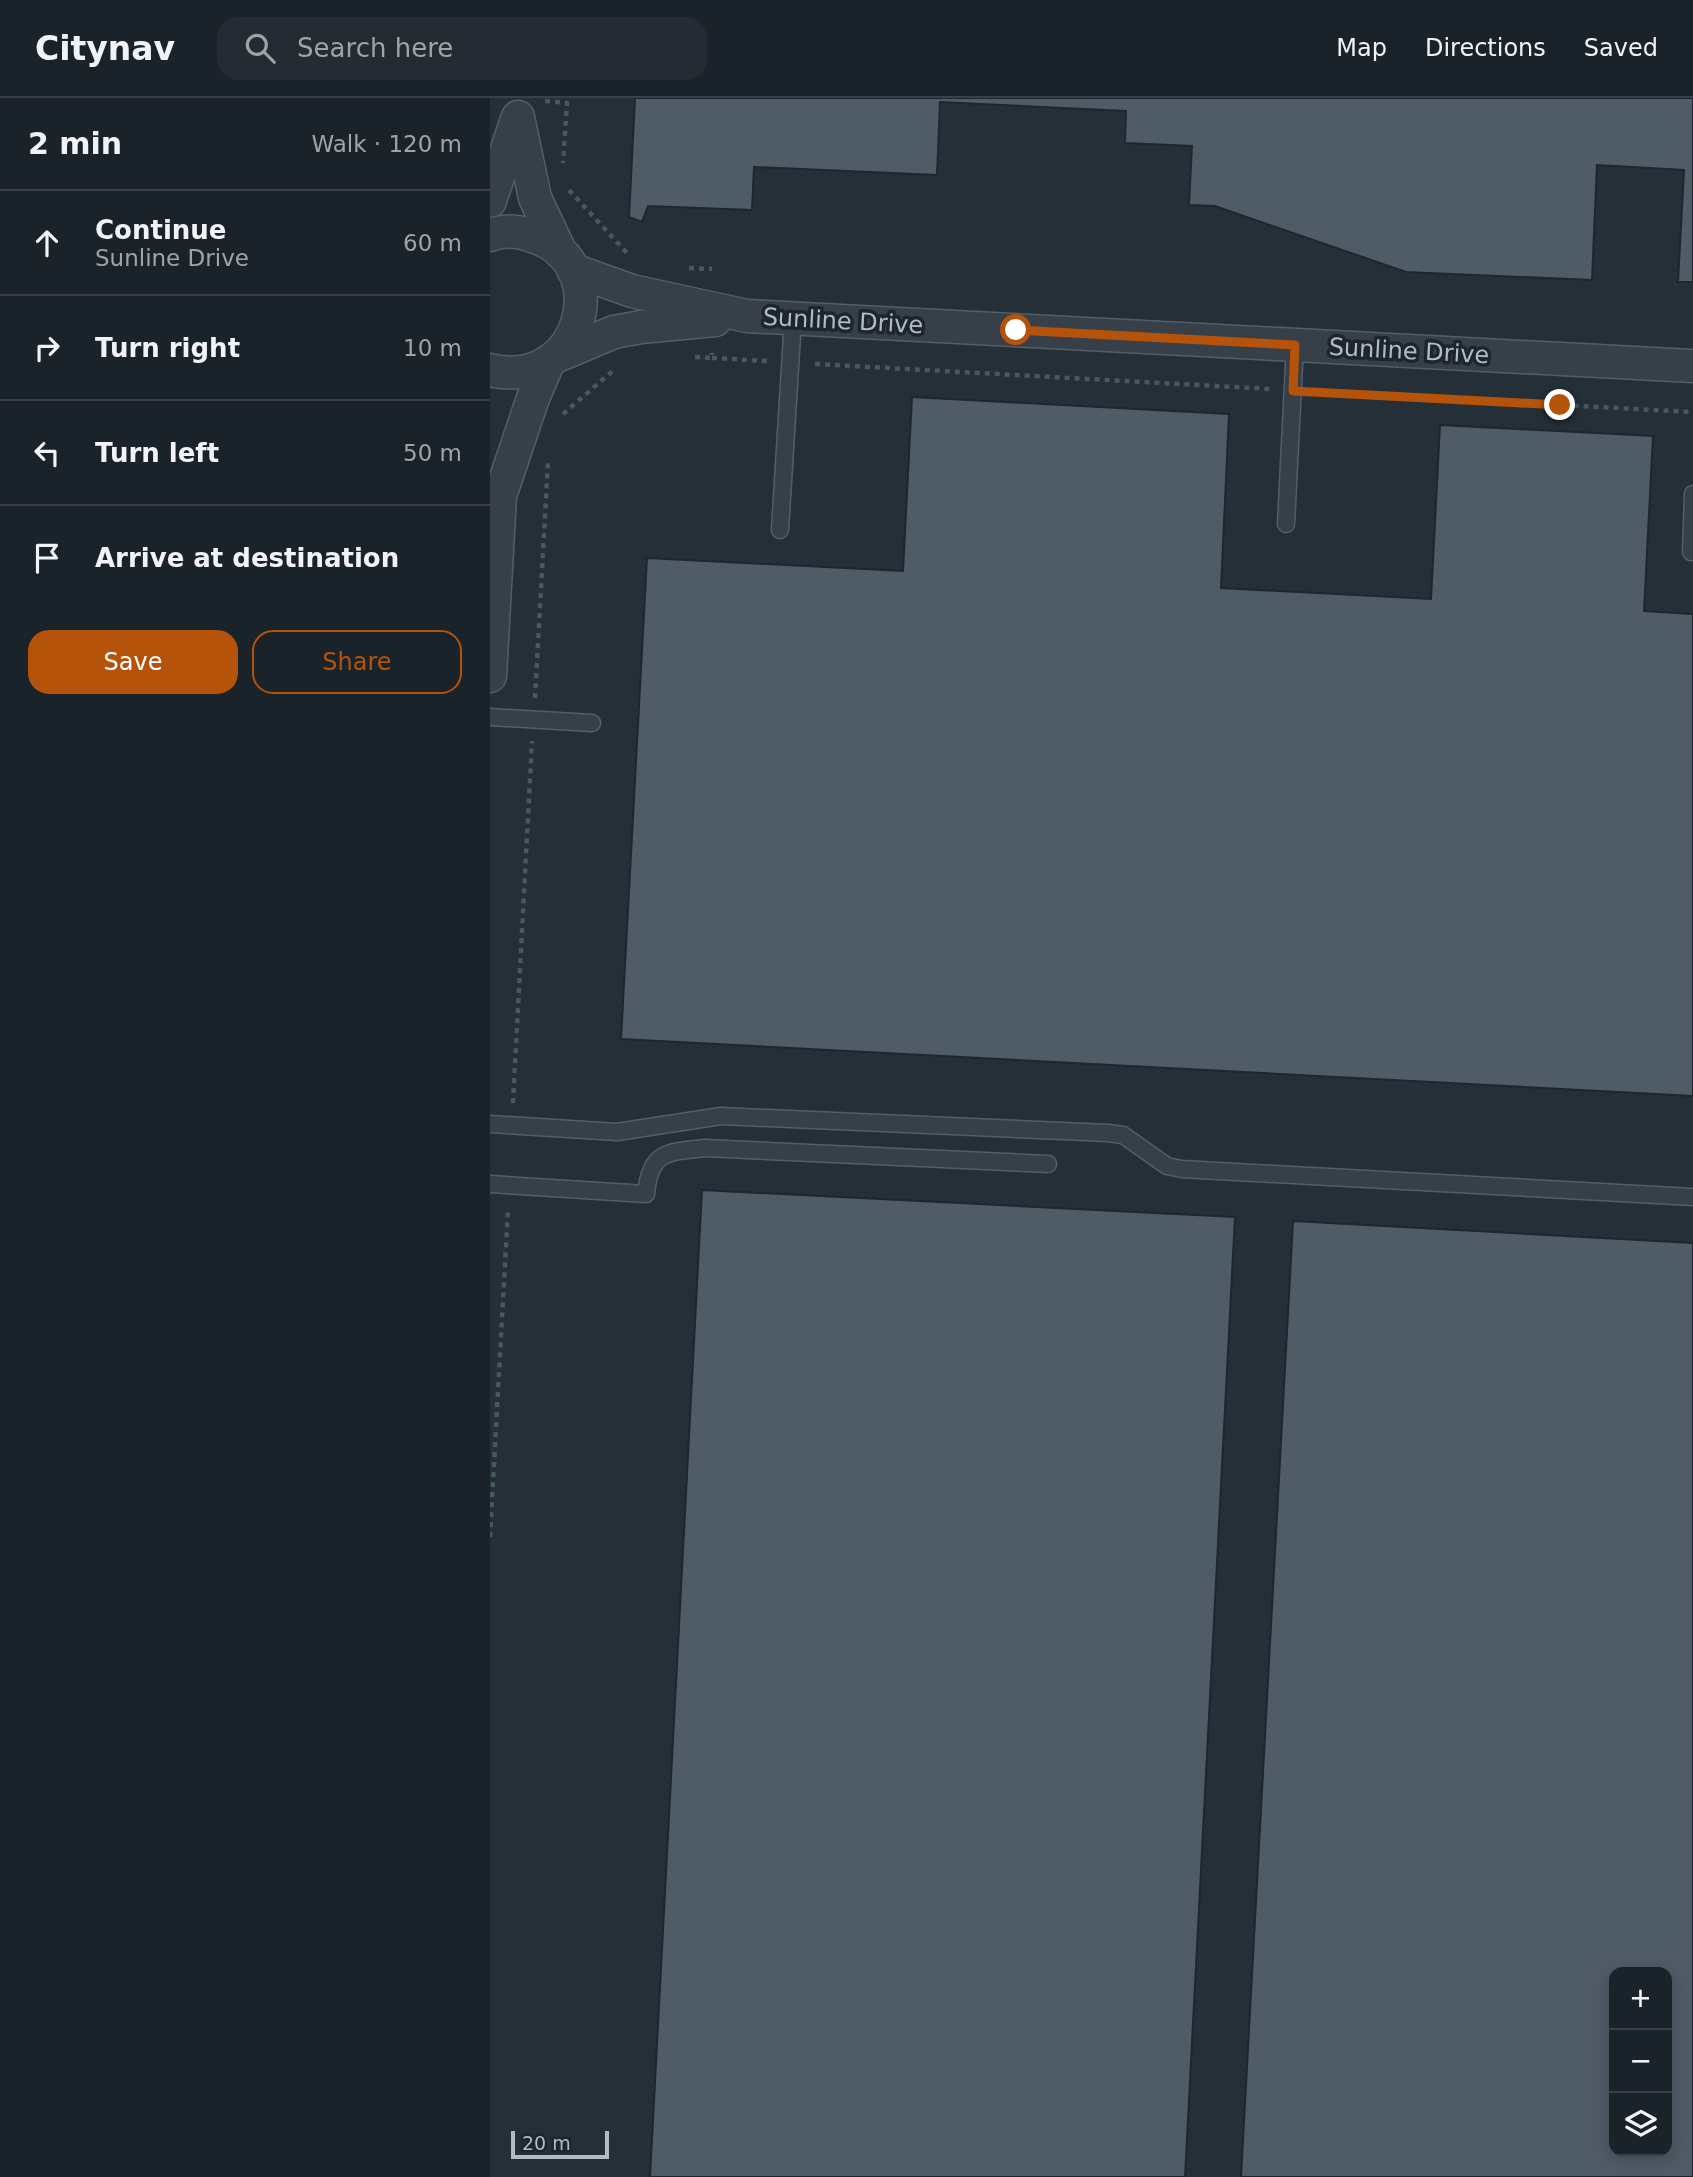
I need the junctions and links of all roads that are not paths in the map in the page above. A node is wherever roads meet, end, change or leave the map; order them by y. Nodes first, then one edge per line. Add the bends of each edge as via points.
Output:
1 (519, 105) edge
2 (490, 201) edge
3 (490, 235) edge
4 (567, 262) junction
5 (747, 316) junction
6 (793, 319) junction
7 (1295, 345) junction
8 (553, 359) junction
9 (1693, 366) edge
10 (490, 370) edge
11 (490, 454) edge
12 (1693, 494) edge
13 (500, 496) junction
14 (1286, 524) dead end
15 (780, 530) dead end
16 (1691, 552) dead end
17 (490, 676) edge
18 (490, 717) edge
19 (592, 723) dead end
20 (490, 1124) edge
21 (1048, 1164) dead end
22 (490, 1184) edge
23 (1693, 1197) edge

1 - 2 street
1 - 4 street via 534,198
3 - 4 street, Sunline Drive via 509,232 537,237
4 - 5 street, Sunline Drive via 632,291
4 - 8 street via 580,292 580,316 572,338
5 - 6 street, Sunline Drive
5 - 8 street, Sunline Drive via 614,332
6 - 7 street, Sunline Drive
6 - 15 lane
7 - 9 street, Sunline Drive
7 - 14 lane
8 - 10 street, Sunline Drive via 527,371
8 - 13 street via 533,398
11 - 13 street
12 - 16 lane
13 - 17 street
18 - 19 lane
20 - 23 lane via 617,1132 736,1116 1108,1133 1123,1135 1167,1167 1182,1169
21 - 22 lane via 705,1148 661,1157 648,1174 646,1194

